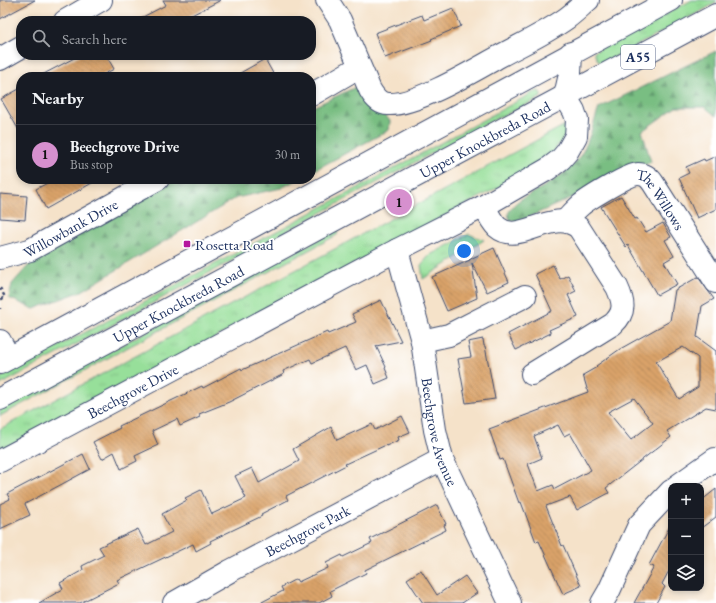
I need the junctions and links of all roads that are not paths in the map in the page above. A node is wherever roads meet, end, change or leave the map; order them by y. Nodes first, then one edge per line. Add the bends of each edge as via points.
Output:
1 (101, 0) edge
2 (327, 0) edge
3 (588, 0) edge
4 (660, 0) edge
5 (671, 0) edge
6 (74, 16) edge
7 (641, 16) junction
8 (714, 20) edge
9 (16, 50) edge
10 (571, 53) junction
11 (0, 59) edge
12 (359, 67) junction
13 (518, 83) junction
14 (316, 92) edge
15 (566, 96) junction
16 (149, 184) edge
17 (484, 206) junction
18 (565, 221) junction
19 (397, 250) junction
20 (0, 258) edge
21 (716, 282) edge
22 (525, 296) dead end
23 (422, 341) junction
24 (3, 354) edge
25 (532, 374) dead end
26 (0, 399) edge
27 (442, 459) junction
28 (716, 459) edge
29 (0, 461) edge
30 (681, 483) edge
31 (668, 494) edge
32 (174, 603) edge
33 (510, 603) edge
34 (602, 603) edge

1 - 6 main road
2 - 12 main road via 340,20
3 - 12 main road via 566,18 537,36 444,86 403,102 389,104 376,99
4 - 7 main road
5 - 7 main road, A55
7 - 10 main road, A55
8 - 15 main road, Upper Knockbreda Road / A55
9 - 11 main road
10 - 13 main road, A55
10 - 15 main road
12 - 14 main road
13 - 15 main road via 547,85
13 - 24 main road, A55
15 - 17 main road, Beechgrove Drive via 574,111 578,128 567,152 548,169
15 - 26 main road, Upper Knockbreda Road / A55
16 - 20 main road, Willowbank Drive via 30,250
17 - 18 main road via 491,220 506,232 515,233
17 - 19 main road, Beechgrove Drive
18 - 21 main road, The Willows via 582,204 631,175 643,174 649,177
18 - 25 main road via 579,228 617,287 623,303 622,311 613,324
19 - 23 main road, Beechgrove Avenue
19 - 29 main road, Beechgrove Drive
22 - 23 main road via 449,335
23 - 27 main road, Beechgrove Avenue via 434,424
27 - 32 main road, Beechgrove Park
27 - 33 main road, Beechgrove Avenue
28 - 30 main road
31 - 34 main road via 639,525

